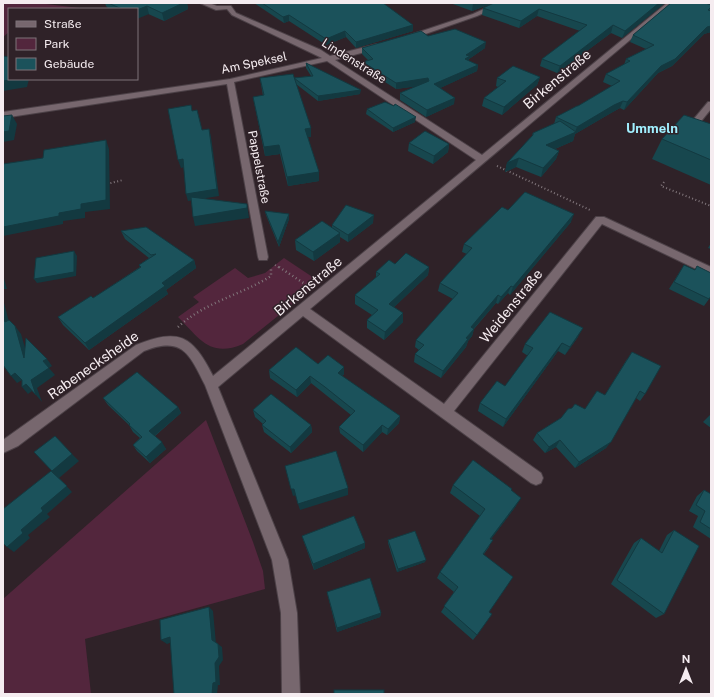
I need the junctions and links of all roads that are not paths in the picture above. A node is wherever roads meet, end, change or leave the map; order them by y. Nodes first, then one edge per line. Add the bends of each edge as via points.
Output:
1 (204, 3) edge
2 (503, 3) edge
3 (671, 3) edge
4 (230, 5) edge
5 (401, 39) edge
6 (386, 43) edge
7 (328, 59) junction
8 (230, 81) junction
9 (711, 104) edge
10 (3, 115) edge
11 (691, 128) edge
12 (483, 160) junction
13 (263, 257) road end
14 (711, 272) edge
15 (302, 309) junction
16 (212, 385) junction
17 (445, 412) junction
18 (3, 447) edge
19 (536, 478) dead end
20 (291, 694) edge

1 - 4 street, Lindenstraße via 216,8
2 - 5 street
3 - 12 street, Birkenstraße
4 - 7 street, Lindenstraße via 234,14
6 - 7 street, Am Speksel
7 - 8 street, Am Speksel
7 - 12 street, Lindenstraße
8 - 10 street, Am Speksel
8 - 13 street, Pappelstraße
9 - 11 street
12 - 15 street, Birkenstraße
14 - 17 street, Weidenstraße via 600,219
15 - 16 street, Birkenstraße
15 - 17 street
16 - 18 street, Rabenecksheide via 197,356 183,343 168,339 151,343 140,348
16 - 20 street via 280,560 289,613
17 - 19 street

